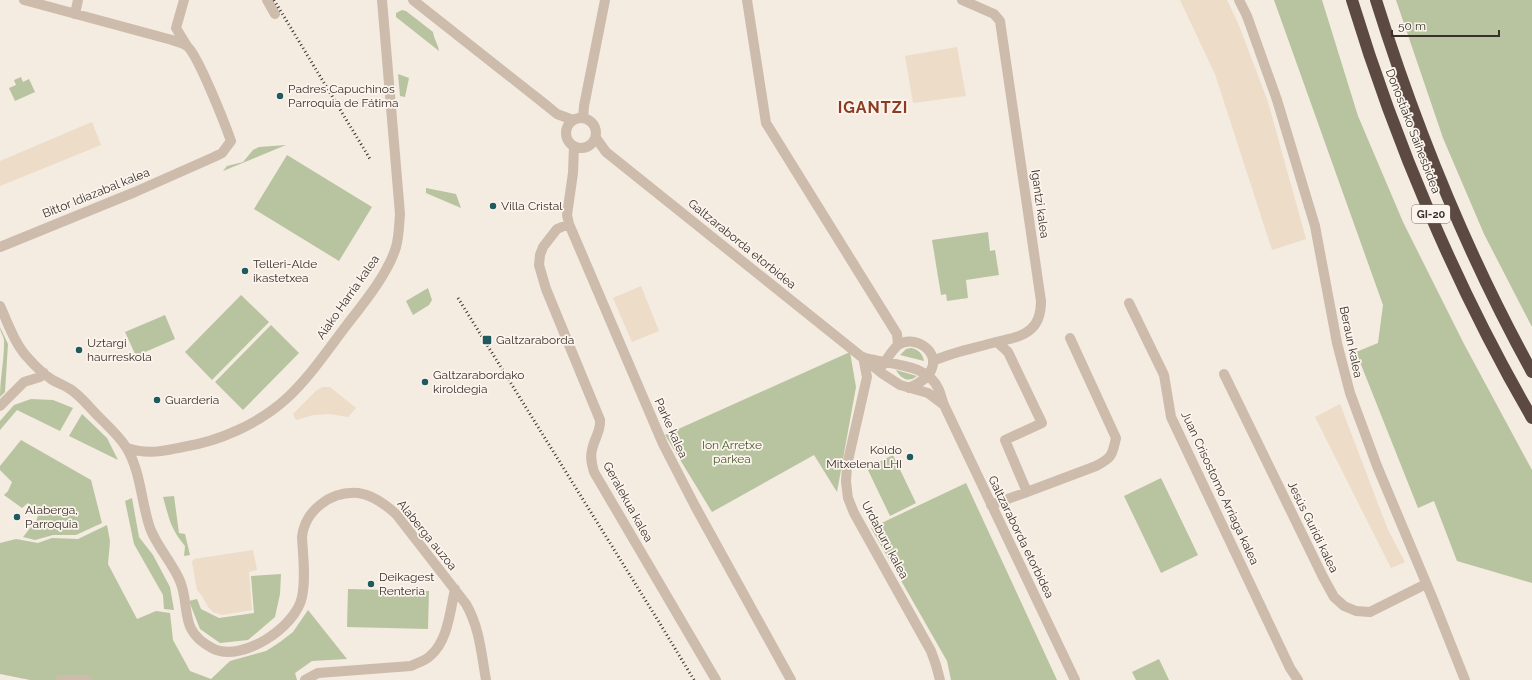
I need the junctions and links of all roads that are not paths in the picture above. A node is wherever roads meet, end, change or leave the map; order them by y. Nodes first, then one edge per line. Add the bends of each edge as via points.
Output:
1 (24, 0) edge
2 (78, 0) edge
3 (184, 0) edge
4 (267, 0) edge
5 (392, 0) edge
6 (413, 0) edge
7 (605, 0) edge
8 (747, 0) edge
9 (962, 0) edge
10 (1239, 0) edge
11 (1352, 0) edge
12 (1376, 0) edge
13 (382, 4) edge
14 (75, 14) junction
15 (275, 14) dead end
16 (187, 46) junction
17 (583, 118) junction
18 (570, 124) junction
19 (596, 138) junction
20 (574, 146) junction
21 (587, 147) junction
22 (606, 152) junction
23 (573, 172) junction
24 (569, 224) junction
25 (0, 247) edge
26 (1129, 303) dead end
27 (0, 306) edge
28 (1070, 338) dead end
29 (997, 342) junction
30 (898, 345) junction
31 (862, 357) junction
32 (933, 361) junction
33 (882, 366) junction
34 (1532, 372) edge
35 (44, 373) junction
36 (1224, 374) dead end
37 (928, 376) junction
38 (867, 377) junction
39 (909, 388) junction
40 (944, 405) junction
41 (0, 406) edge
42 (1532, 418) edge
43 (126, 448) junction
44 (149, 453) junction
45 (134, 466) junction
46 (1027, 492) junction
47 (991, 505) junction
48 (1426, 584) junction
49 (455, 590) junction
50 (60, 680) edge
51 (87, 680) edge
52 (305, 680) edge
53 (486, 680) edge
54 (716, 680) edge
55 (791, 680) edge
56 (940, 680) edge
57 (1075, 680) edge
58 (1298, 680) edge
59 (1465, 680) edge

1 - 14 street
2 - 14 street
3 - 16 street via 176,28
4 - 15 street
5 - 13 street
6 - 18 street
7 - 17 street
8 - 30 street via 766,123 897,334
9 - 29 street, Igantzi kalea via 994,14 1000,21 1041,301 1041,311 1032,328 1019,336
10 - 48 street, Beraun kalea via 1277,100 1315,226 1337,343 1350,393
11 - 42 highway, Donostiako Saihesbidea / GI-20 via 1377,77 1426,203 1501,362
12 - 34 highway, Donostiako Saihesbidea / GI-20 via 1406,90 1446,192 1496,302
13 - 44 street, Aiako Harria kalea via 400,214 396,247 388,266 318,363 286,399 263,416 216,439
14 - 16 street
16 - 25 street, Bittor Idiazabal kalea via 224,121 230,141 222,153
17 - 18 street
17 - 19 street via 593,123 597,132
18 - 20 street via 567,139
19 - 21 street
19 - 22 street, Galtzaraborda etorbidea
20 - 21 street
20 - 23 street, Parke kalea
21 - 22 street, Galtzaraborda etorbidea
21 - 23 street, Parke kalea
22 - 31 street, Galtzaraborda etorbidea
23 - 24 street, Parke kalea via 566,215
24 - 54 street, Geralekua kalea via 557,229 543,247 539,265 546,289 600,420 600,430 591,456 594,472
24 - 55 street, Parke kalea via 663,444
26 - 58 street, Juan Crisostomo Arriaga kalea via 1164,375 1171,417
27 - 35 street, Alaberga auzoa via 22,351
28 - 46 street via 1116,438 1112,454 1096,466
29 - 32 street, Igantzi kalea
29 - 46 street via 1008,352 1042,423 1005,440
30 - 32 street via 908,342 919,343 929,351
30 - 33 street
31 - 33 street, Galtzaraborda etorbidea
31 - 38 street, Urdaburu kalea
32 - 37 street
33 - 37 street, Galtzaraborda etorbidea via 911,368
33 - 38 street
33 - 39 street, Galtzaraborda etorbidea via 900,385
35 - 41 street via 40,377 24,382
35 - 43 street, Alaberga auzoa via 78,394
36 - 48 street, Jesús Guridi kalea via 1334,597 1344,606 1356,611 1370,612
37 - 39 street
37 - 40 street, Galtzaraborda etorbidea via 934,380
38 - 56 street, Urdaburu kalea via 847,465 848,498 931,651
39 - 40 street, Galtzaraborda etorbidea via 928,392
40 - 47 street, Galtzaraborda etorbidea
43 - 44 street, Aiako Harria kalea
43 - 45 street, Alaberga auzoa
44 - 45 street via 139,459
45 - 49 street, Alaberga auzoa via 150,530 180,581 188,620 201,641 213,649 231,652 250,647 268,638 294,616 302,597 303,527 322,503 344,494 358,493 371,496 396,514
46 - 47 street
47 - 57 street, Galtzaraborda etorbidea
48 - 59 street, Beraun kalea
49 - 52 street, Alaberga auzoa via 444,634 431,656 411,666 318,673
49 - 53 street via 466,604 476,624
50 - 51 street

